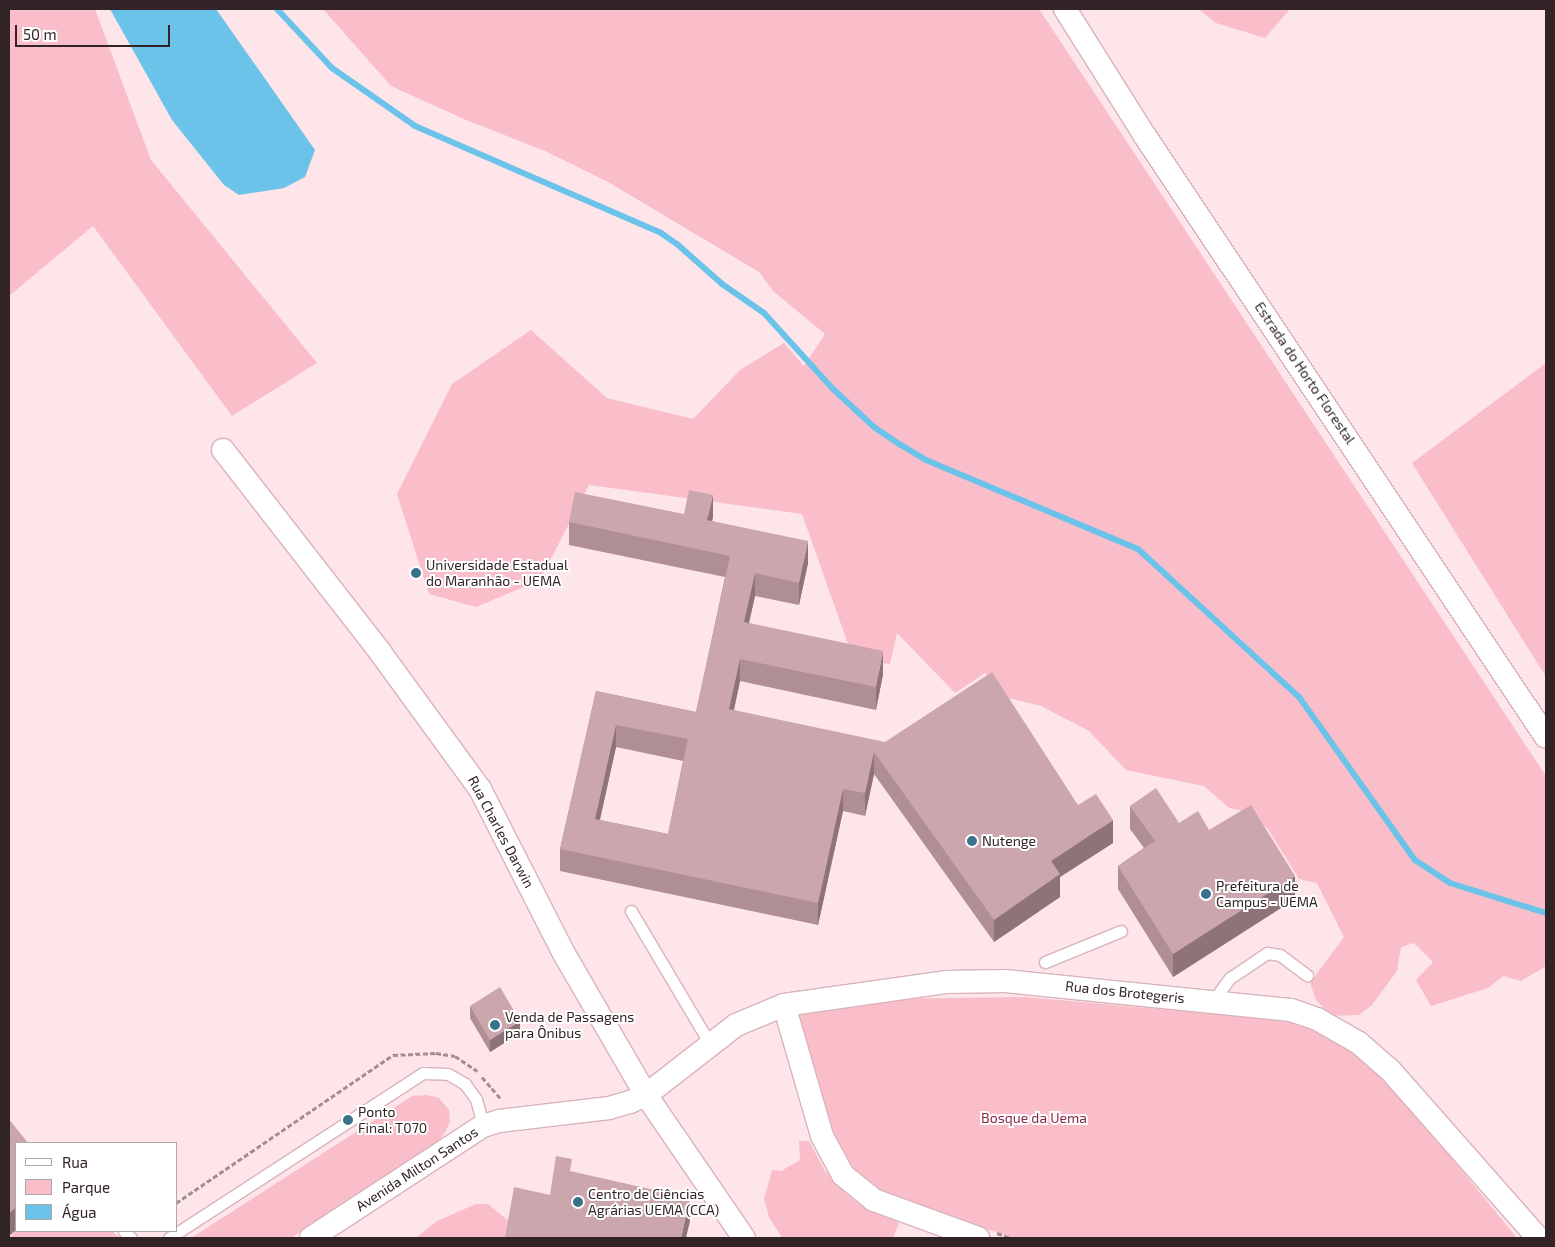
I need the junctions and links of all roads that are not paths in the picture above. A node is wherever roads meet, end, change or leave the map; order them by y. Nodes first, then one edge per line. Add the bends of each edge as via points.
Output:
1 (1065, 9) edge
2 (223, 450) dead end
3 (1546, 737) edge
4 (630, 911) dead end
5 (1121, 931) dead end
6 (1045, 962) dead end
7 (1308, 975) dead end
8 (1213, 1001) junction
9 (784, 1005) junction
10 (710, 1044) junction
11 (646, 1095) junction
12 (483, 1126) junction
13 (985, 1235) edge
14 (169, 1238) edge
15 (311, 1238) edge
16 (744, 1238) edge
17 (1538, 1238) edge

1 - 3 street, Estrada do Horto Florestal via 1145,136
2 - 11 street, Rua Charles Darwin via 380,652 480,789 563,952
4 - 10 lane
5 - 6 lane
7 - 8 lane via 1280,955 1267,953 1230,978
8 - 9 street, Rua dos Brotegeris via 1104,989 971,981 885,988
8 - 17 street, Rua dos Brotegeris via 1291,1010 1317,1019 1359,1043 1406,1087
9 - 10 street, Rua dos Brotegeris via 736,1025
9 - 13 street via 822,1136 843,1175 874,1200
10 - 11 street, Rua dos Brotegeris
11 - 12 street, Avenida Milton Santos via 609,1108 499,1121
11 - 16 street, Rua Charles Darwin
12 - 14 lane via 476,1099 465,1084 448,1074 423,1073
12 - 15 street, Avenida Milton Santos

